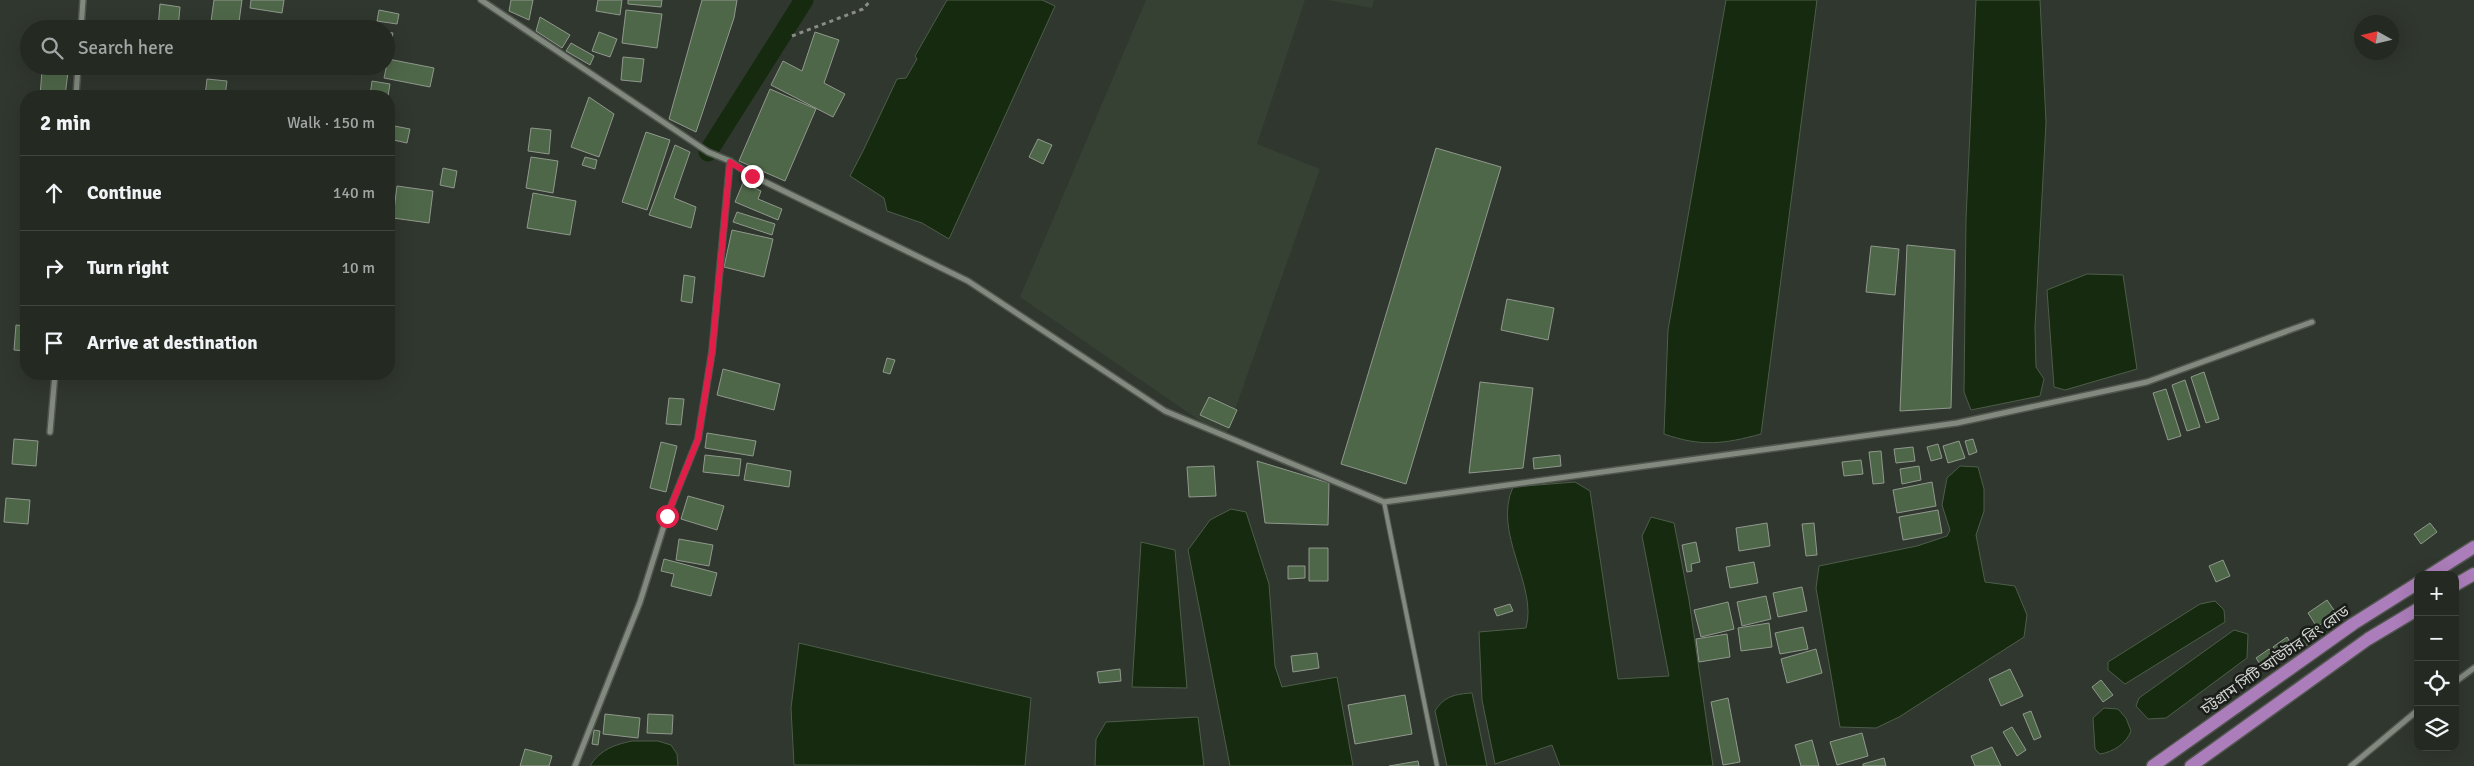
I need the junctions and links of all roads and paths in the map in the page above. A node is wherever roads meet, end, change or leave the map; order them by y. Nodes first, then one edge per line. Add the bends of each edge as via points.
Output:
1 (83, 0) edge
2 (481, 0) edge
3 (871, 0) edge
4 (82, 20) edge
5 (792, 36) dead end
6 (77, 75) edge
7 (76, 90) edge
8 (730, 162) junction
9 (2312, 322) dead end
10 (54, 380) edge
11 (50, 432) dead end
12 (1384, 502) junction
13 (2474, 547) edge
14 (2436, 571) edge
15 (2474, 574) edge
16 (2459, 583) edge
17 (2414, 586) edge
18 (2414, 610) edge
19 (2474, 668) edge
20 (2459, 679) edge
21 (2414, 713) edge
22 (575, 766) edge
23 (1437, 766) edge
24 (2153, 766) edge
25 (2191, 766) edge
26 (2351, 766) edge

1 - 4 street
2 - 8 street via 708,152
3 - 5 path via 863,9
6 - 7 street
8 - 12 street via 752,176 968,281 1165,410
8 - 22 street via 712,352 698,439 667,516 640,602
9 - 12 street via 2147,382 1957,423
10 - 11 street
12 - 23 lane
13 - 14 main road
15 - 16 main road
17 - 24 main road, চট্টগ্রাম সিটি আউটার রিং রোড via 2353,624
18 - 25 main road via 2368,639
19 - 20 street
21 - 26 street

